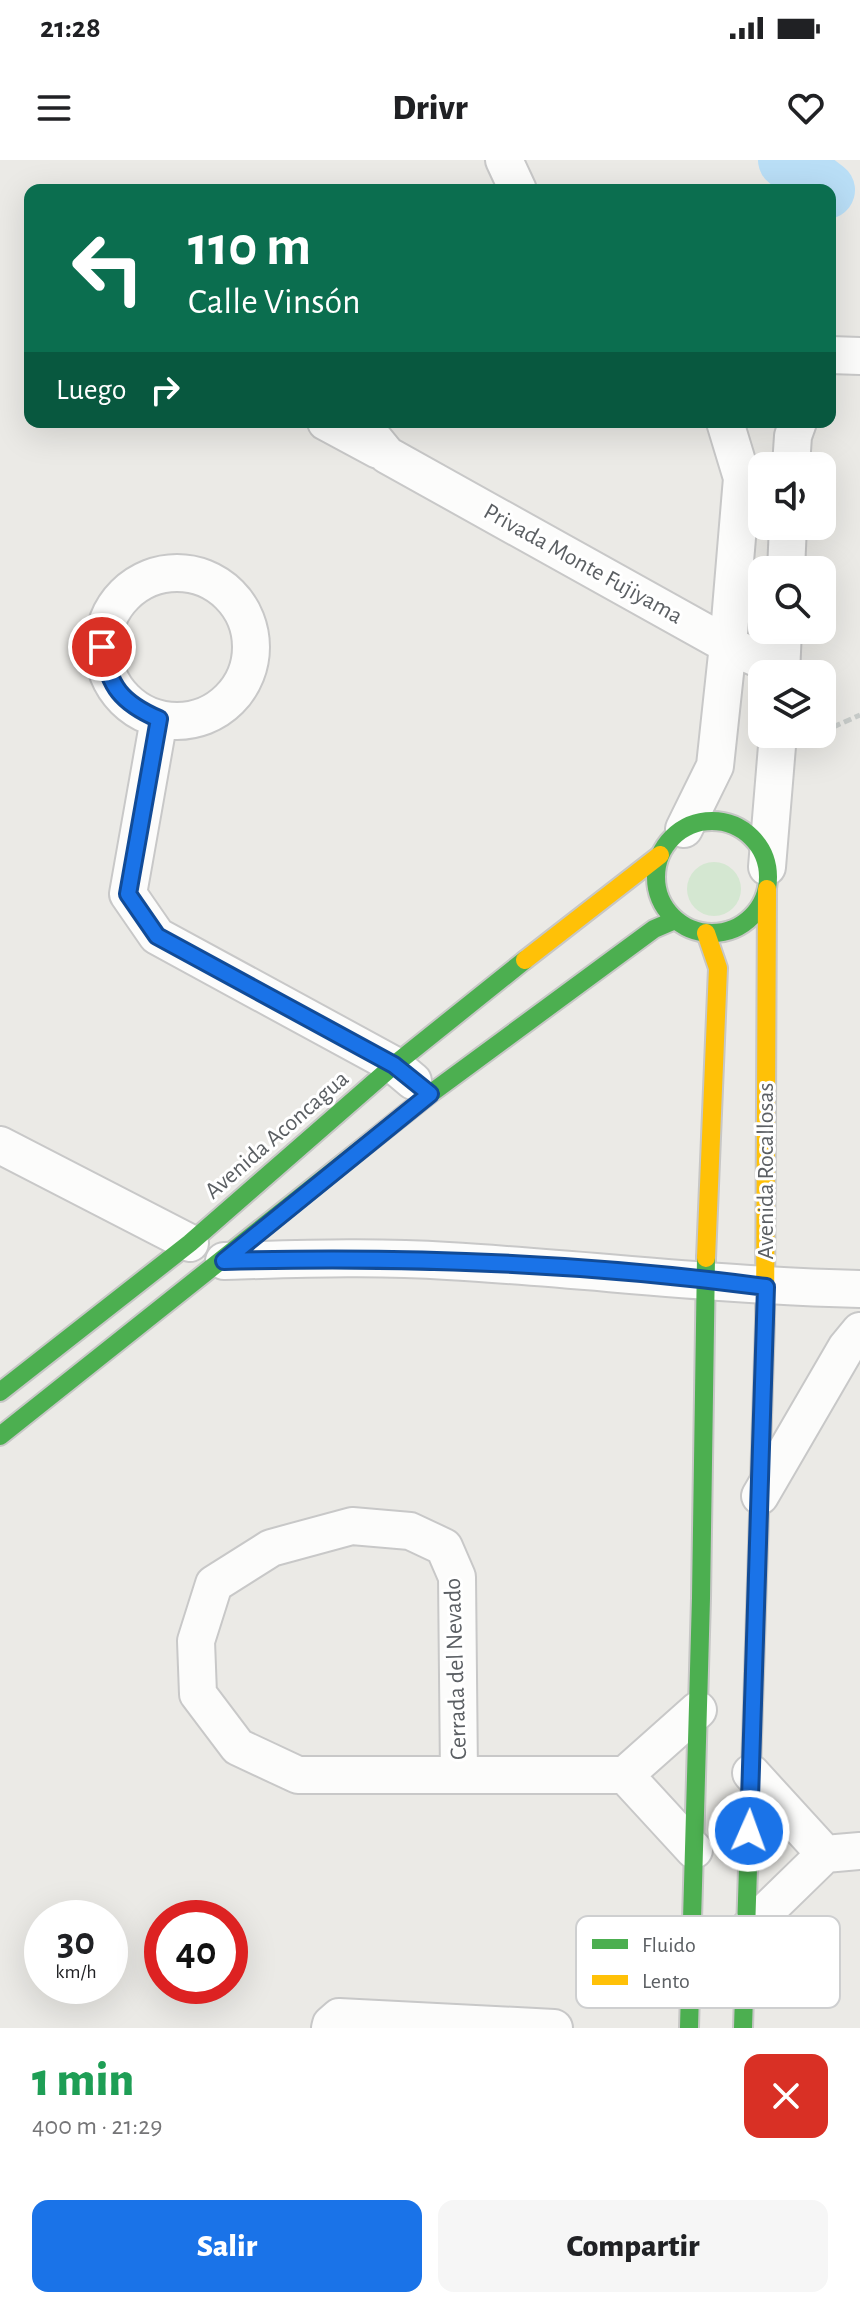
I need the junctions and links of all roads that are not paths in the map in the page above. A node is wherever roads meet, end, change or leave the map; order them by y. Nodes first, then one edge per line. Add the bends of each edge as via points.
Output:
1 (504, 160) edge
2 (515, 184) edge
3 (836, 355) edge
4 (860, 356) edge
5 (337, 428) edge
6 (365, 428) edge
7 (727, 428) edge
8 (796, 428) edge
9 (792, 452) edge
10 (387, 455) junction
11 (728, 645) junction
12 (757, 660) edge
13 (159, 719) junction
14 (777, 748) edge
15 (672, 842) junction
16 (767, 878) junction
17 (675, 920) junction
18 (706, 933) junction
19 (394, 1065) junction
20 (430, 1094) junction
21 (0, 1145) edge
22 (190, 1243) junction
23 (224, 1261) junction
24 (705, 1279) junction
25 (766, 1287) junction
26 (860, 1289) edge
27 (860, 1331) edge
28 (0, 1392) edge
29 (0, 1436) edge
30 (760, 1496) junction
31 (698, 1710) junction
32 (751, 1773) junction
33 (459, 1775) junction
34 (625, 1775) junction
35 (694, 1850) junction
36 (843, 1853) edge
37 (692, 1916) edge
38 (746, 1916) edge
39 (765, 1916) edge
40 (690, 2008) edge
41 (744, 2008) edge
42 (435, 2025) edge
43 (330, 2028) edge
44 (554, 2028) edge
45 (689, 2028) edge
46 (743, 2028) edge

1 - 2 street
3 - 4 street
5 - 10 street, Privada Monte Fujiyama
6 - 10 street, Privada Monte Fujiyama
7 - 11 street via 742,478
8 - 9 street
10 - 11 street, Privada Monte Fujiyama
11 - 12 street, Privada Monte Fujiyama
11 - 15 street via 715,766
13 - 13 street via 184,722 207,716 244,683 251,635 228,592 208,579 159,575 118,601 106,623 106,671 118,693
13 - 19 street via 128,894 157,936
14 - 16 street, Avenida Rocallosas
15 - 16 street via 700,822 736,827 761,851
15 - 17 street via 656,872 657,890
15 - 19 street, Avenida Aconcagua
16 - 18 street via 761,905 751,918 738,927
16 - 25 street, Avenida Rocallosas
17 - 18 street
17 - 20 street via 654,929
18 - 24 street via 718,968
19 - 20 street
19 - 22 street, Avenida Aconcagua
20 - 23 street
21 - 22 street
22 - 28 street, Avenida Aconcagua
23 - 24 street via 444,1261
23 - 29 street
24 - 25 street
24 - 31 street via 708,1598
25 - 26 street
25 - 30 street, Avenida Rocallosas
27 - 30 street
30 - 32 street, Avenida Rocallosas via 750,1599
31 - 34 street
31 - 35 street
32 - 36 street
32 - 38 street, Avenida Rocallosas
33 - 33 street, Cerrada del Nevado via 457,1577 444,1547 410,1531 352,1526 271,1548 214,1584 196,1641 198,1694 238,1747 298,1775
33 - 34 street, Cerrada del Nevado
34 - 35 street
35 - 37 street
36 - 39 street
40 - 45 street
41 - 46 street, Avenida Rocallosas
42 - 43 street via 339,2017
42 - 44 street

